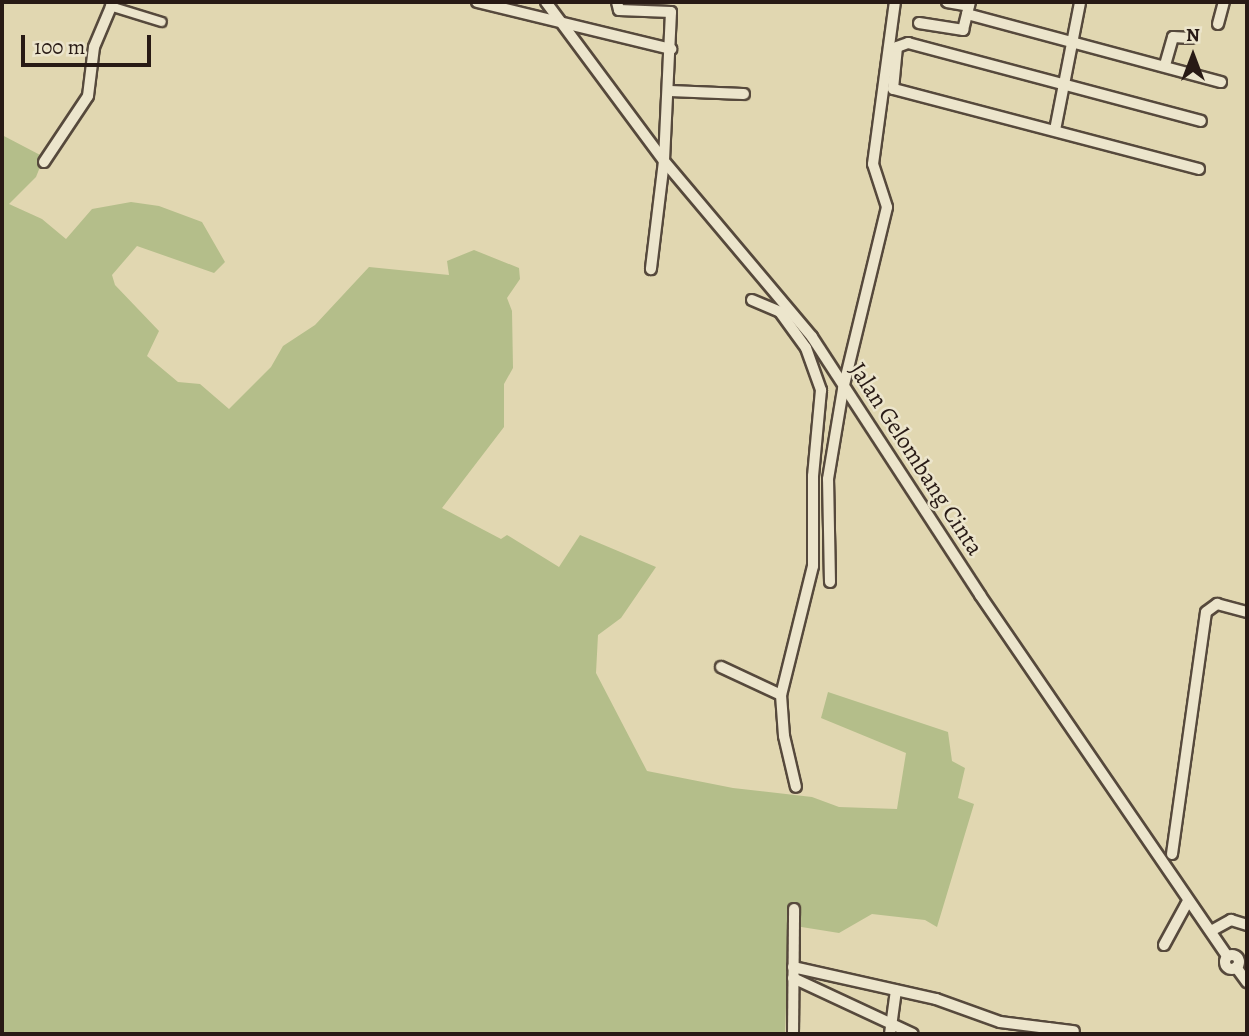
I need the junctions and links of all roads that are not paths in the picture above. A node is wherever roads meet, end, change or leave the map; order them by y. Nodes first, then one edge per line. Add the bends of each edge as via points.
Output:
1 (477, 2) edge
2 (546, 2) edge
3 (617, 2) edge
4 (895, 2) edge
5 (947, 2) edge
6 (1220, 3) edge
7 (111, 4) edge
8 (1082, 5) edge
9 (968, 7) edge
10 (162, 22) dead end
11 (564, 23) junction
12 (919, 23) dead end
13 (1218, 24) dead end
14 (1191, 38) dead end
15 (1075, 40) junction
16 (671, 49) junction
17 (1165, 65) junction
18 (1221, 82) dead end
19 (1065, 84) junction
20 (669, 91) junction
21 (744, 94) dead end
22 (1201, 121) dead end
23 (1055, 130) junction
24 (664, 161) junction
25 (44, 162) dead end
26 (1199, 169) dead end
27 (651, 269) dead end
28 (752, 300) dead end
29 (843, 389) junction
30 (830, 582) dead end
31 (1247, 612) edge
32 (721, 667) dead end
33 (781, 695) junction
34 (796, 787) dead end
35 (1172, 854) dead end
36 (1188, 901) junction
37 (794, 909) dead end
38 (1247, 925) edge
39 (1211, 931) junction
40 (1164, 945) dead end
41 (793, 973) junction
42 (1247, 982) edge
43 (896, 990) junction
44 (1000, 1022) junction
45 (891, 1029) edge
46 (1047, 1031) edge
47 (1074, 1031) dead end
48 (793, 1034) edge
49 (913, 1034) edge
50 (997, 1034) edge

1 - 11 street
2 - 11 street, Jalan Gelombang Cinta
3 - 16 street via 619,10 669,9
4 - 29 street via 873,164 887,207
5 - 9 street
6 - 13 street
7 - 10 street
7 - 25 street via 93,47 88,96
8 - 15 street
9 - 12 street via 963,30
9 - 15 street
11 - 16 street
11 - 24 street, Jalan Gelombang Cinta
14 - 17 street via 1173,37
15 - 17 street
15 - 19 street
16 - 20 street
17 - 18 street
19 - 22 street
19 - 23 street
19 - 23 street via 908,43 897,47 893,89
20 - 21 street
20 - 24 street
23 - 26 street
24 - 27 street
24 - 29 street, Jalan Gelombang Cinta via 813,337
28 - 33 street via 780,312 806,348 821,390 813,476 813,566
29 - 30 street via 827,501
29 - 36 street, Jalan Gelombang Cinta
31 - 35 street via 1217,604 1206,612
32 - 33 street
33 - 34 street via 784,736
36 - 39 street, Jalan Gelombang Cinta
36 - 40 street
37 - 41 street
38 - 39 street via 1231,920
39 - 42 street, Jalan Gelombang Cinta via 1227,956 1237,957 1236,967
41 - 43 street
41 - 45 street
41 - 48 street
43 - 44 street
43 - 45 street
44 - 46 street
44 - 50 street
45 - 49 street
46 - 47 street

